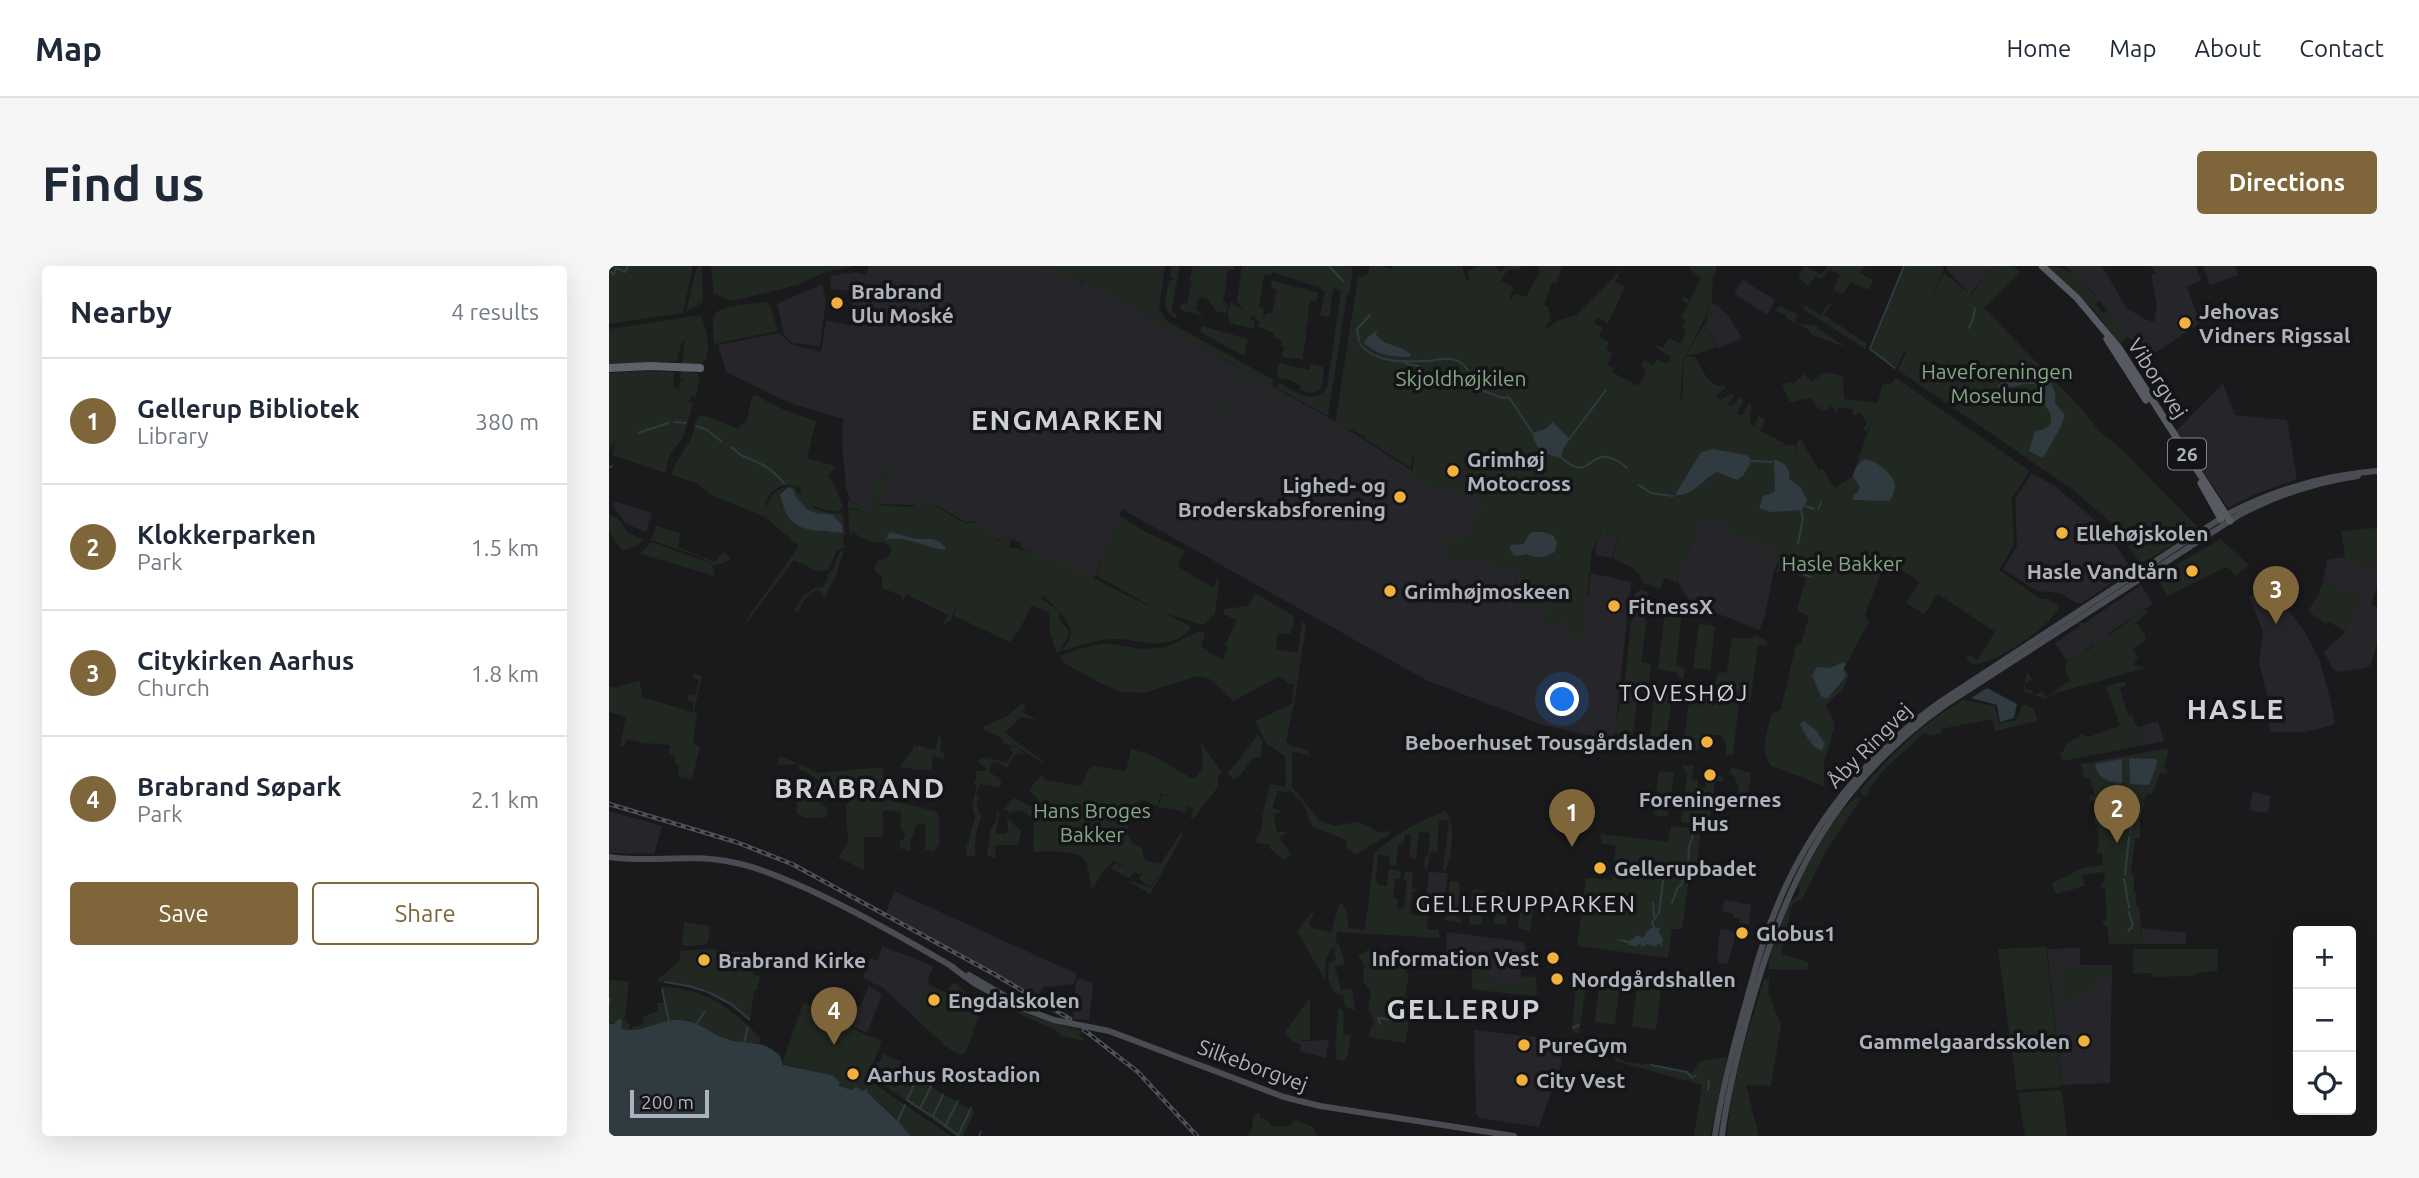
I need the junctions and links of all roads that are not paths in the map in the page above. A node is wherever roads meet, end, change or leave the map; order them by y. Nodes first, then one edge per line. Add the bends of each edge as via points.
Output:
1 (2036, 266) edge
2 (2042, 266) edge
3 (609, 368) edge
4 (699, 370) dead end
5 (2377, 472) edge
6 (2225, 520) junction
7 (609, 857) edge
8 (1468, 1130) junction
9 (1488, 1136) edge
10 (1514, 1136) edge
11 (1715, 1136) edge
12 (1722, 1136) edge

1 - 6 main road, Viborgvej / 26 via 2104,335
2 - 6 main road, Viborgvej / 26 via 2077,298 2119,348
3 - 4 highway
5 - 6 main road via 2293,485
6 - 11 main road, Åby Ringvej via 1930,709 1885,747 1840,797 1797,863 1776,909 1736,1038
6 - 12 main road, Åby Ringvej via 1933,714 1889,751 1847,797 1804,863 1776,924 1739,1049
7 - 8 main road, Silkeborgvej via 714,859 756,868 851,910 996,996 1054,1020 1109,1031 1294,1100
8 - 9 main road, Silkeborgvej
8 - 10 main road, Silkeborgvej

